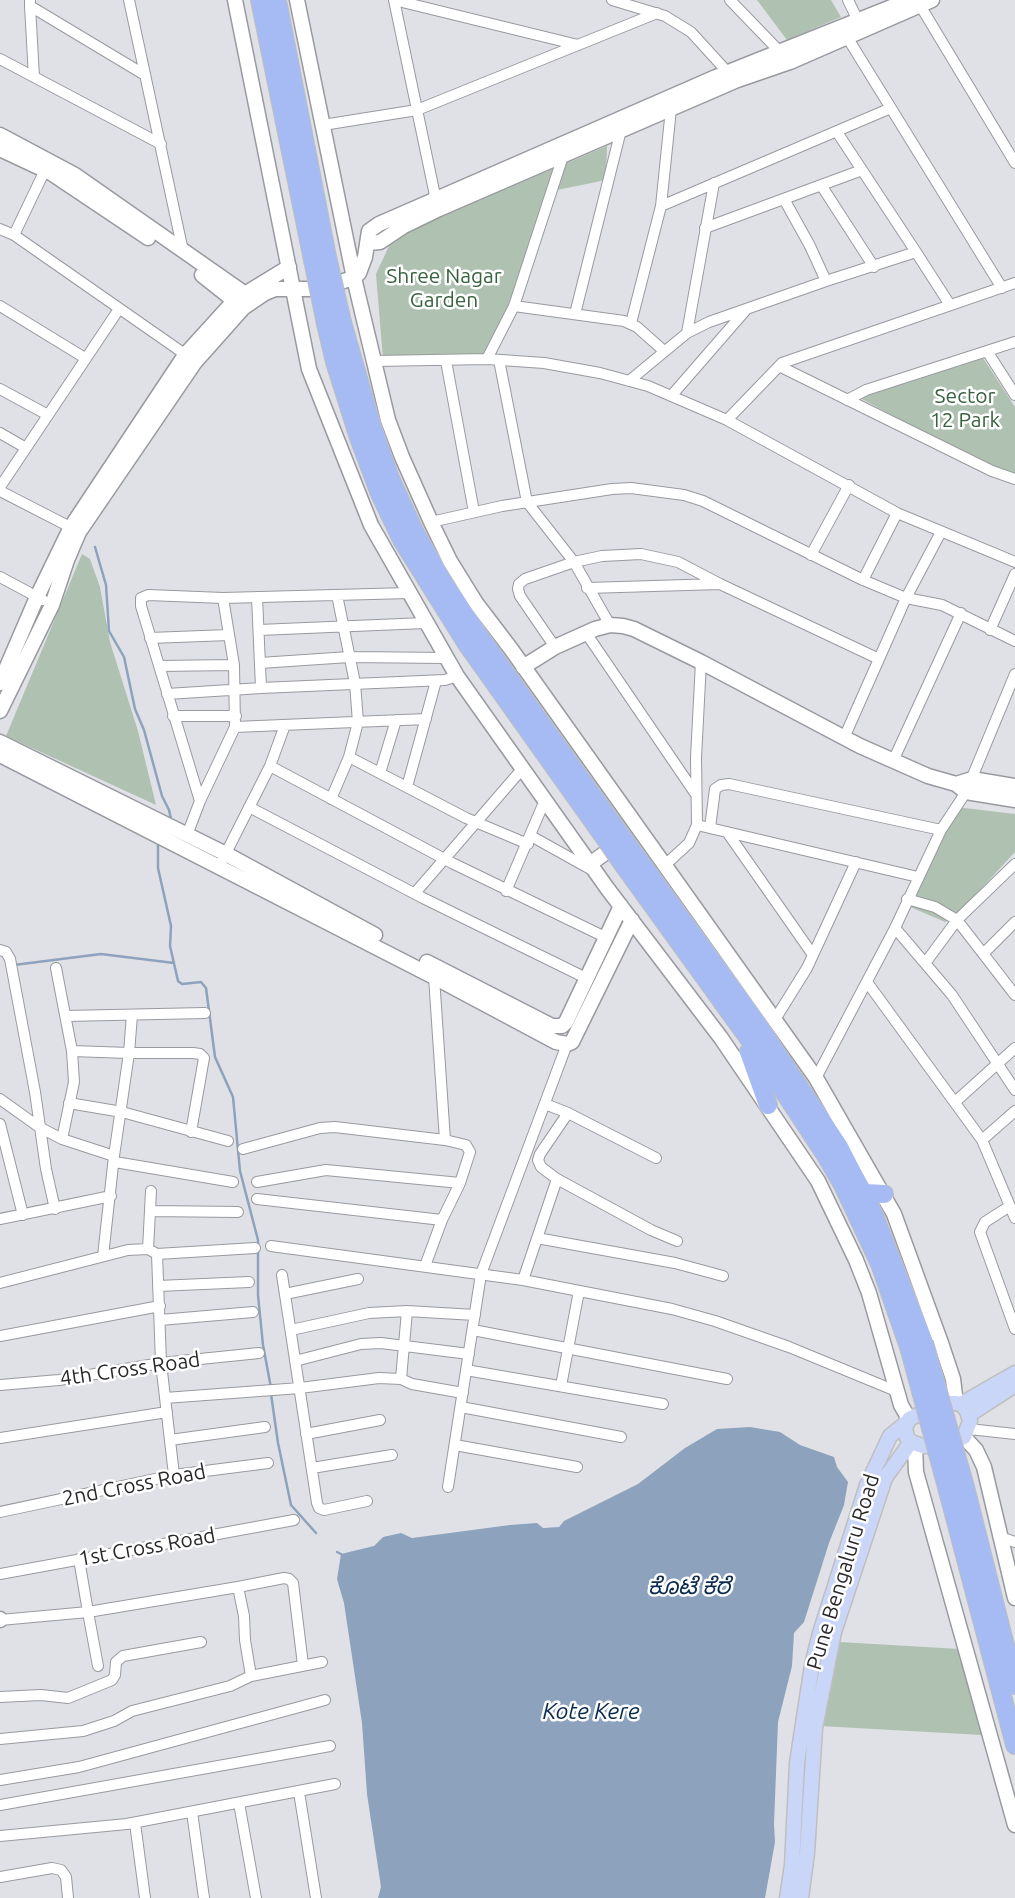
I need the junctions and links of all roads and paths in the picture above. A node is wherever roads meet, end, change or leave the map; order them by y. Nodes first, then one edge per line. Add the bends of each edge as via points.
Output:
1 (128, 0) edge
2 (234, 0) edge
3 (260, 0) edge
4 (276, 0) edge
5 (297, 0) edge
6 (394, 0) edge
7 (612, 0) edge
8 (730, 0) edge
9 (848, 0) edge
10 (919, 1) edge
11 (30, 3) edge
12 (657, 13) junction
13 (861, 26) junction
14 (847, 37) junction
15 (579, 45) junction
16 (785, 57) junction
17 (0, 59) edge
18 (145, 75) junction
19 (731, 76) junction
20 (34, 77) junction
21 (891, 108) junction
22 (671, 109) junction
23 (416, 110) junction
24 (323, 125) junction
25 (621, 130) junction
26 (838, 132) junction
27 (0, 135) edge
28 (161, 144) junction
29 (0, 149) edge
30 (563, 156) junction
31 (1015, 163) edge
32 (44, 170) junction
33 (862, 170) junction
34 (714, 183) junction
35 (821, 185) junction
36 (784, 199) junction
37 (437, 204) junction
38 (661, 206) junction
39 (705, 228) junction
40 (0, 229) edge
41 (14, 235) junction
42 (347, 242) junction
43 (368, 246) junction
44 (183, 251) junction
45 (916, 252) junction
46 (320, 259) junction
47 (289, 267) junction
48 (874, 267) junction
49 (354, 278) junction
50 (826, 281) junction
51 (1015, 284) edge
52 (1002, 288) junction
53 (293, 290) junction
54 (242, 297) junction
55 (950, 305) junction
56 (0, 306) edge
57 (513, 306) junction
58 (747, 308) junction
59 (119, 309) junction
60 (575, 314) junction
61 (631, 323) junction
62 (687, 333) junction
63 (1015, 342) edge
64 (664, 351) junction
65 (987, 351) junction
66 (85, 358) junction
67 (190, 358) junction
68 (487, 359) junction
69 (499, 360) junction
70 (375, 361) junction
71 (446, 361) junction
72 (779, 366) junction
73 (629, 381) junction
74 (0, 389) edge
75 (672, 395) junction
76 (1015, 395) edge
77 (847, 401) junction
78 (48, 415) junction
79 (727, 420) junction
80 (0, 433) edge
81 (26, 448) junction
82 (1015, 479) edge
83 (849, 485) junction
84 (0, 489) edge
85 (527, 502) junction
86 (474, 512) junction
87 (897, 513) junction
88 (431, 522) junction
89 (75, 529) junction
90 (942, 532) junction
91 (811, 555) junction
92 (574, 562) junction
93 (1015, 562) edge
94 (1015, 574) edge
95 (0, 577) edge
96 (863, 580) junction
97 (720, 584) junction
98 (587, 588) junction
99 (409, 593) junction
100 (337, 595) junction
101 (37, 597) junction
102 (257, 597) junction
103 (223, 598) junction
104 (906, 598) junction
105 (52, 605) junction
106 (961, 613) junction
107 (425, 623) junction
108 (610, 625) junction
109 (343, 628) junction
110 (258, 630) junction
111 (990, 630) junction
112 (586, 633) junction
113 (229, 635) junction
114 (150, 638) junction
115 (1015, 642) edge
116 (555, 648) junction
117 (349, 657) junction
118 (446, 658) junction
119 (880, 659) junction
120 (701, 662) junction
121 (260, 663) junction
122 (234, 665) junction
123 (159, 666) junction
124 (523, 667) junction
125 (1015, 674) edge
126 (457, 676) junction
127 (436, 681) junction
128 (0, 683) edge
129 (355, 683) junction
130 (261, 688) junction
131 (236, 690) junction
132 (167, 694) junction
133 (1002, 705) junction
134 (1015, 709) edge
135 (0, 711) edge
136 (173, 716) junction
137 (426, 719) junction
138 (396, 720) junction
139 (236, 722) junction
140 (358, 722) junction
141 (285, 725) junction
142 (844, 738) junction
143 (0, 742) edge
144 (0, 755) edge
145 (349, 757) junction
146 (893, 761) junction
147 (270, 766) junction
148 (523, 768) junction
149 (380, 773) junction
150 (964, 785) junction
151 (1015, 786) edge
152 (407, 787) junction
153 (695, 793) junction
154 (331, 799) junction
155 (545, 800) junction
156 (1015, 800) edge
157 (200, 801) junction
158 (249, 807) junction
159 (476, 822) junction
160 (697, 825) junction
161 (710, 828) junction
162 (638, 829) junction
163 (941, 830) junction
164 (166, 831) junction
165 (727, 832) junction
166 (187, 835) junction
167 (529, 840) junction
168 (443, 859) junction
169 (223, 860) junction
170 (856, 862) junction
171 (631, 863) junction
172 (1015, 864) edge
173 (664, 866) junction
174 (593, 868) junction
175 (918, 877) junction
176 (506, 891) junction
177 (415, 893) junction
178 (907, 899) junction
179 (621, 906) junction
180 (632, 920) junction
181 (957, 920) junction
182 (1015, 922) edge
183 (895, 928) junction
184 (607, 938) junction
185 (0, 950) edge
186 (985, 952) junction
187 (813, 955) junction
188 (926, 962) junction
189 (56, 968) dead end
190 (434, 976) junction
191 (588, 979) junction
192 (867, 982) junction
193 (1013, 987) edge
194 (205, 1013) dead end
195 (132, 1015) junction
196 (65, 1016) junction
197 (774, 1021) junction
198 (740, 1028) junction
199 (567, 1044) junction
200 (1015, 1048) edge
201 (72, 1051) junction
202 (129, 1053) junction
203 (998, 1063) junction
204 (816, 1078) junction
205 (1015, 1090) edge
206 (0, 1099) edge
207 (955, 1102) junction
208 (69, 1103) junction
209 (545, 1104) junction
210 (768, 1105) junction
211 (1015, 1111) edge
212 (122, 1112) junction
213 (568, 1113) junction
214 (0, 1124) edge
215 (39, 1127) junction
216 (191, 1132) junction
217 (62, 1139) junction
218 (445, 1140) junction
219 (982, 1140) junction
220 (228, 1141) dead end
221 (243, 1149) dead end
222 (656, 1158) dead end
223 (115, 1159) junction
224 (557, 1179) junction
225 (233, 1182) dead end
226 (257, 1182) dead end
227 (460, 1183) junction
228 (150, 1191) dead end
229 (864, 1193) junction
230 (884, 1194) junction
231 (111, 1196) junction
232 (257, 1199) dead end
233 (1010, 1206) junction
234 (55, 1209) junction
235 (150, 1211) junction
236 (238, 1212) dead end
237 (23, 1215) junction
238 (1015, 1218) edge
239 (0, 1219) edge
240 (442, 1220) junction
241 (537, 1238) junction
242 (677, 1241) dead end
243 (271, 1246) dead end
244 (255, 1248) dead end
245 (152, 1251) junction
246 (103, 1256) junction
247 (425, 1266) junction
248 (481, 1274) junction
249 (282, 1275) dead end
250 (723, 1276) dead end
251 (358, 1279) dead end
252 (523, 1280) junction
253 (0, 1283) edge
254 (249, 1283) dead end
255 (159, 1286) junction
256 (579, 1291) junction
257 (285, 1294) junction
258 (160, 1306) junction
259 (407, 1311) junction
260 (253, 1312) dead end
261 (475, 1315) junction
262 (160, 1320) junction
263 (1015, 1329) edge
264 (291, 1330) junction
265 (472, 1330) junction
266 (0, 1336) edge
267 (916, 1345) junction
268 (404, 1347) junction
269 (568, 1349) junction
270 (259, 1353) dead end
271 (469, 1354) junction
272 (295, 1361) junction
273 (162, 1363) junction
274 (466, 1370) junction
275 (1015, 1373) edge
276 (401, 1379) junction
277 (727, 1380) dead end
278 (0, 1385) edge
279 (1015, 1385) edge
280 (561, 1387) junction
281 (300, 1388) junction
282 (896, 1391) junction
283 (463, 1393) junction
284 (165, 1398) junction
285 (663, 1404) dead end
286 (461, 1407) junction
287 (167, 1412) junction
288 (964, 1418) junction
289 (380, 1420) dead end
290 (907, 1421) junction
291 (265, 1427) dead end
292 (306, 1434) junction
293 (1015, 1434) edge
294 (621, 1437) dead end
295 (0, 1438) edge
296 (170, 1440) junction
297 (913, 1444) junction
298 (455, 1445) junction
299 (392, 1455) dead end
300 (268, 1463) dead end
301 (578, 1467) dead end
302 (312, 1468) junction
303 (174, 1475) junction
304 (449, 1487) dead end
305 (956, 1489) junction
306 (367, 1501) dead end
307 (0, 1511) edge
308 (294, 1520) dead end
309 (1000, 1537) junction
310 (1015, 1542) edge
311 (79, 1559) junction
312 (0, 1574) edge
313 (238, 1587) junction
314 (1015, 1598) edge
315 (88, 1612) junction
316 (0, 1620) edge
317 (201, 1642) dead end
318 (322, 1662) dead end
319 (303, 1665) junction
320 (97, 1666) dead end
321 (251, 1676) junction
322 (1015, 1685) edge
323 (0, 1697) edge
324 (325, 1700) dead end
325 (0, 1739) edge
326 (1015, 1745) edge
327 (330, 1746) dead end
328 (0, 1780) edge
329 (335, 1784) dead end
330 (299, 1792) junction
331 (239, 1803) junction
332 (0, 1805) edge
333 (192, 1812) junction
334 (135, 1823) junction
335 (1015, 1825) edge
336 (0, 1836) edge
337 (0, 1877) edge
338 (68, 1898) edge
339 (145, 1898) edge
340 (204, 1898) edge
341 (256, 1898) edge
342 (316, 1898) edge
343 (787, 1898) edge
344 (801, 1898) edge

1 - 18 street
2 - 47 street
3 - 46 highway
4 - 46 highway
5 - 24 street
6 - 15 street
6 - 23 street
7 - 12 street
8 - 16 street
9 - 13 street
10 - 13 street
10 - 31 street
11 - 18 street
11 - 20 street
12 - 15 street
12 - 19 street via 699,38
13 - 14 street
13 - 16 street
14 - 16 street
14 - 21 street
15 - 23 street
16 - 19 street
17 - 20 street
18 - 28 street
19 - 22 street
19 - 37 street
20 - 28 street
21 - 26 street
21 - 52 street
22 - 25 street
22 - 38 street
23 - 24 street
23 - 37 street
24 - 42 street
25 - 30 street
25 - 60 street
26 - 33 street
26 - 34 street
27 - 44 street via 68,171
28 - 44 street
29 - 32 street
30 - 37 street
30 - 57 street
32 - 41 street
32 - 54 street
33 - 35 street
33 - 45 street
34 - 38 street
34 - 39 street
35 - 36 street
35 - 48 street
36 - 39 street
36 - 50 street
37 - 43 street
38 - 61 street
39 - 62 street
40 - 41 street
41 - 59 street
42 - 43 street
42 - 49 street
43 - 49 street
44 - 54 street
45 - 48 street
45 - 55 street
46 - 171 highway, bridge via 334,323 335,362 380,494 402,540 467,644
47 - 53 street
47 - 54 street
48 - 50 street
49 - 53 street
49 - 70 street
50 - 58 street
51 - 52 street
52 - 55 street
53 - 54 street
53 - 99 street via 309,369 371,525
54 - 67 street
55 - 72 street
56 - 66 street
57 - 60 street
57 - 68 street
58 - 62 street
58 - 75 street
59 - 66 street
59 - 67 street
60 - 61 street
61 - 64 street
62 - 64 street
63 - 65 street
64 - 73 street
65 - 76 street
65 - 77 street via 866,390
66 - 78 street
67 - 89 street
68 - 69 street
68 - 71 street
69 - 73 street via 568,367
69 - 85 street
70 - 71 street
70 - 88 street via 388,420
71 - 86 street
72 - 77 street
72 - 79 street
73 - 75 street
74 - 78 street
75 - 79 street
77 - 82 street
78 - 81 street
79 - 83 street
80 - 81 street
81 - 84 street
83 - 87 street
83 - 91 street
84 - 89 street
85 - 86 street
85 - 91 street via 631,488 684,495
85 - 92 street
86 - 88 street
87 - 90 street
87 - 96 street
88 - 124 street via 476,603
89 - 101 street
89 - 105 street
90 - 93 street
90 - 104 street
91 - 96 street
92 - 97 street via 602,556 654,556 678,562
92 - 98 street
92 - 116 street via 525,579 517,589
94 - 111 street
95 - 101 street
96 - 104 street
97 - 98 street
97 - 119 street
98 - 108 street
99 - 100 street
99 - 107 street
100 - 102 street
100 - 109 street
101 - 105 street
101 - 128 street
102 - 103 street
102 - 110 street
103 - 113 street
103 - 114 street via 144,596 141,606
104 - 106 street via 932,601
104 - 119 street
105 - 135 street
106 - 111 street
106 - 146 street
107 - 109 street
107 - 118 street
108 - 112 street
108 - 120 street via 634,629
109 - 110 street
109 - 117 street
110 - 121 street
111 - 115 street
112 - 116 street
112 - 153 street
113 - 114 street
113 - 122 street
114 - 123 street
116 - 124 street
117 - 118 street
117 - 121 street
117 - 129 street
118 - 126 street
119 - 142 street
120 - 142 street
120 - 153 street
121 - 130 street
122 - 123 street
122 - 131 street
123 - 132 street
124 - 162 street
125 - 133 street
126 - 127 street
126 - 148 street
127 - 129 street
127 - 137 street
129 - 130 street
129 - 140 street
130 - 131 street
131 - 132 street
131 - 139 street
132 - 136 street
133 - 134 street
133 - 150 street
136 - 139 street
136 - 157 street
137 - 138 street
137 - 152 street
138 - 140 street
138 - 149 street
139 - 141 street
139 - 157 street
140 - 141 street
140 - 145 street
141 - 147 street
142 - 146 street
143 - 164 street
144 - 164 street
145 - 149 street
145 - 154 street
146 - 150 street
147 - 154 street
147 - 158 street
148 - 155 street
148 - 159 street
149 - 152 street
150 - 151 street
150 - 156 street
150 - 163 street
152 - 159 street
153 - 160 street
154 - 168 street
155 - 167 street
155 - 174 street
157 - 166 street
158 - 169 street
158 - 177 street
159 - 167 street
159 - 168 street
160 - 161 street
160 - 173 street via 689,843
161 - 163 street via 715,789 729,784
161 - 165 street
162 - 173 street
162 - 174 street
163 - 175 street
164 - 166 street
164 - 169 street
165 - 170 street
165 - 187 street
166 - 169 street
167 - 174 street
167 - 176 street
168 - 176 street
168 - 177 street
169 - 190 street
169 - 191 street via 552,1026 566,1022
170 - 175 street
170 - 187 street
171 - 198 highway
171 - 229 highway via 783,1062
172 - 181 street
173 - 197 street
174 - 179 street
175 - 178 street
176 - 184 street
177 - 191 street
178 - 181 street
178 - 183 street
179 - 180 street
179 - 184 street
180 - 199 street
180 - 210 street
181 - 186 street
181 - 188 street
182 - 186 street
183 - 188 street
183 - 192 street
184 - 191 street
185 - 215 street via 10,959
186 - 193 street
187 - 197 street
188 - 203 street
189 - 196 street
190 - 199 street
190 - 218 street
192 - 204 street
192 - 207 street
194 - 195 street
195 - 196 street
195 - 202 street
196 - 201 street
197 - 204 street
198 - 210 highway
198 - 267 highway via 843,1185
199 - 209 street
200 - 203 street
201 - 202 street
201 - 208 street
202 - 212 street
202 - 216 street via 193,1053 204,1058
203 - 205 street
203 - 207 street
204 - 230 street
206 - 215 street
207 - 219 street
208 - 212 street
208 - 217 street
209 - 213 street
209 - 248 street
210 - 282 street via 818,1181 856,1260
211 - 219 street
212 - 216 street
212 - 223 street
213 - 222 street
213 - 224 street via 538,1160
214 - 237 street
215 - 217 street
215 - 234 street
216 - 220 street
217 - 223 street
218 - 221 street via 335,1127
218 - 227 street via 466,1145 470,1152
219 - 233 street
223 - 225 street
223 - 231 street
224 - 241 street
224 - 242 street
226 - 227 street via 339,1170
227 - 240 street
228 - 235 street
229 - 230 highway
229 - 267 highway via 896,1267
230 - 288 street via 941,1343
231 - 234 street
231 - 246 street
232 - 240 street
233 - 238 street
233 - 263 street via 985,1222 980,1232
234 - 237 street
235 - 236 street
235 - 245 street
237 - 239 street
240 - 247 street
241 - 250 street
241 - 252 street
243 - 247 street
244 - 245 street
245 - 246 street
245 - 255 street
246 - 253 street
247 - 248 street
248 - 252 street
248 - 261 street
249 - 257 street
251 - 257 street
252 - 256 street
254 - 255 street
255 - 258 street
256 - 269 street
256 - 282 street via 715,1321
257 - 264 street
258 - 262 street
258 - 266 street
259 - 261 street
259 - 264 street
259 - 268 street
260 - 262 street
261 - 265 street
262 - 273 street
264 - 272 street
265 - 269 street
265 - 271 street
267 - 305 highway, bridge
268 - 271 street
268 - 272 street via 361,1344
268 - 276 street
269 - 277 street
269 - 280 street
270 - 273 street, 4th Cross Road
271 - 274 street
272 - 281 street
273 - 278 street, 4th Cross Road
273 - 284 street
274 - 280 street
274 - 283 street
275 - 288 main road
276 - 281 street
276 - 283 street
279 - 288 main road
280 - 285 street
281 - 284 street
281 - 292 street
282 - 290 street
283 - 286 street
284 - 287 street
286 - 294 street
286 - 298 street
287 - 295 street
287 - 296 street
288 - 290 main road via 943,1403
288 - 293 street
288 - 297 main road via 950,1444
288 - 309 street via 981,1457
289 - 292 street
290 - 297 main road via 906,1433
290 - 343 main road, Pune Bengaluru Road via 890,1436 867,1485 820,1633 797,1763
291 - 296 street
292 - 302 street
296 - 303 street
297 - 335 street via 916,1472
297 - 344 main road, Pune Bengaluru Road via 882,1485 834,1632 815,1728
298 - 301 street
298 - 304 street
299 - 302 street
300 - 303 street, 2nd Cross Road
302 - 306 street via 319,1508
303 - 307 street, 2nd Cross Road
305 - 322 highway
305 - 326 highway
308 - 311 street, 1st Cross Road
309 - 310 street
309 - 314 street
311 - 312 street, 1st Cross Road
311 - 315 street
313 - 315 street
313 - 319 street via 284,1578 293,1583
313 - 321 street
315 - 316 street
315 - 320 street
317 - 323 street via 123,1656 116,1662 112,1680 68,1698
318 - 319 street
319 - 321 street
321 - 325 street via 230,1686 132,1711 83,1731
324 - 328 street via 79,1767
327 - 332 street
329 - 330 street
330 - 331 street
330 - 342 street
331 - 333 street
331 - 341 street
333 - 334 street
333 - 340 street
334 - 336 street
334 - 339 street
337 - 338 street via 61,1870

